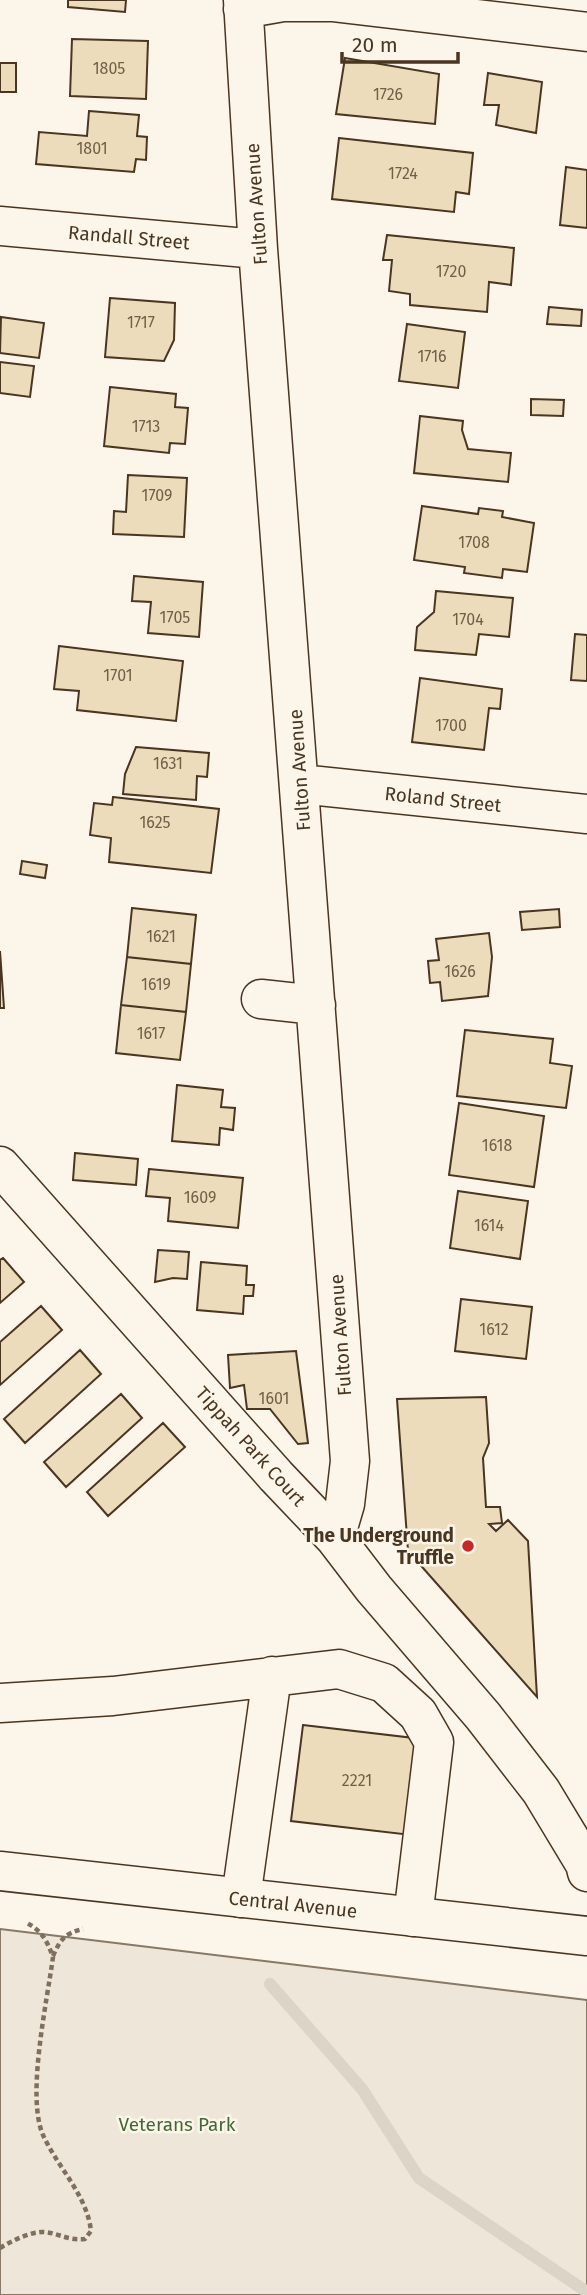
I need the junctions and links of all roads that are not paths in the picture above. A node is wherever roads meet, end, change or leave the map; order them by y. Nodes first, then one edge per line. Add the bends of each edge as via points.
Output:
1 (243, 5) edge
2 (587, 32) edge
3 (0, 226) edge
4 (258, 249) junction
5 (300, 783) junction
6 (587, 814) edge
7 (261, 999) dead end
8 (316, 1005) junction
9 (0, 1166) edge
10 (335, 1538) junction
11 (426, 1650) junction
12 (272, 1676) junction
13 (384, 1683) junction
14 (468, 1698) junction
15 (0, 1703) edge
16 (426, 1730) junction
17 (0, 1871) edge
18 (587, 1872) edge
19 (241, 1898) junction
20 (413, 1917) junction
21 (587, 1936) edge

1 - 2 street via 332,2
1 - 4 street, Fulton Avenue
3 - 4 street, Randall Street
4 - 5 street, Fulton Avenue
5 - 6 street, Roland Street
5 - 8 street, Fulton Avenue
7 - 8 street
8 - 10 street, Fulton Avenue via 350,1461
9 - 10 street, Tippah Park Court
10 - 11 street, Tippah Park Court
11 - 13 street
11 - 14 street, Tippah Park Court
12 - 13 street via 339,1669
12 - 15 street via 113,1696
12 - 19 street
13 - 16 street via 418,1714
14 - 16 street
14 - 18 street, Tippah Park Court via 541,1791
16 - 20 street via 434,1742
17 - 19 street, Central Avenue
19 - 20 street, Central Avenue
20 - 21 street, Central Avenue

